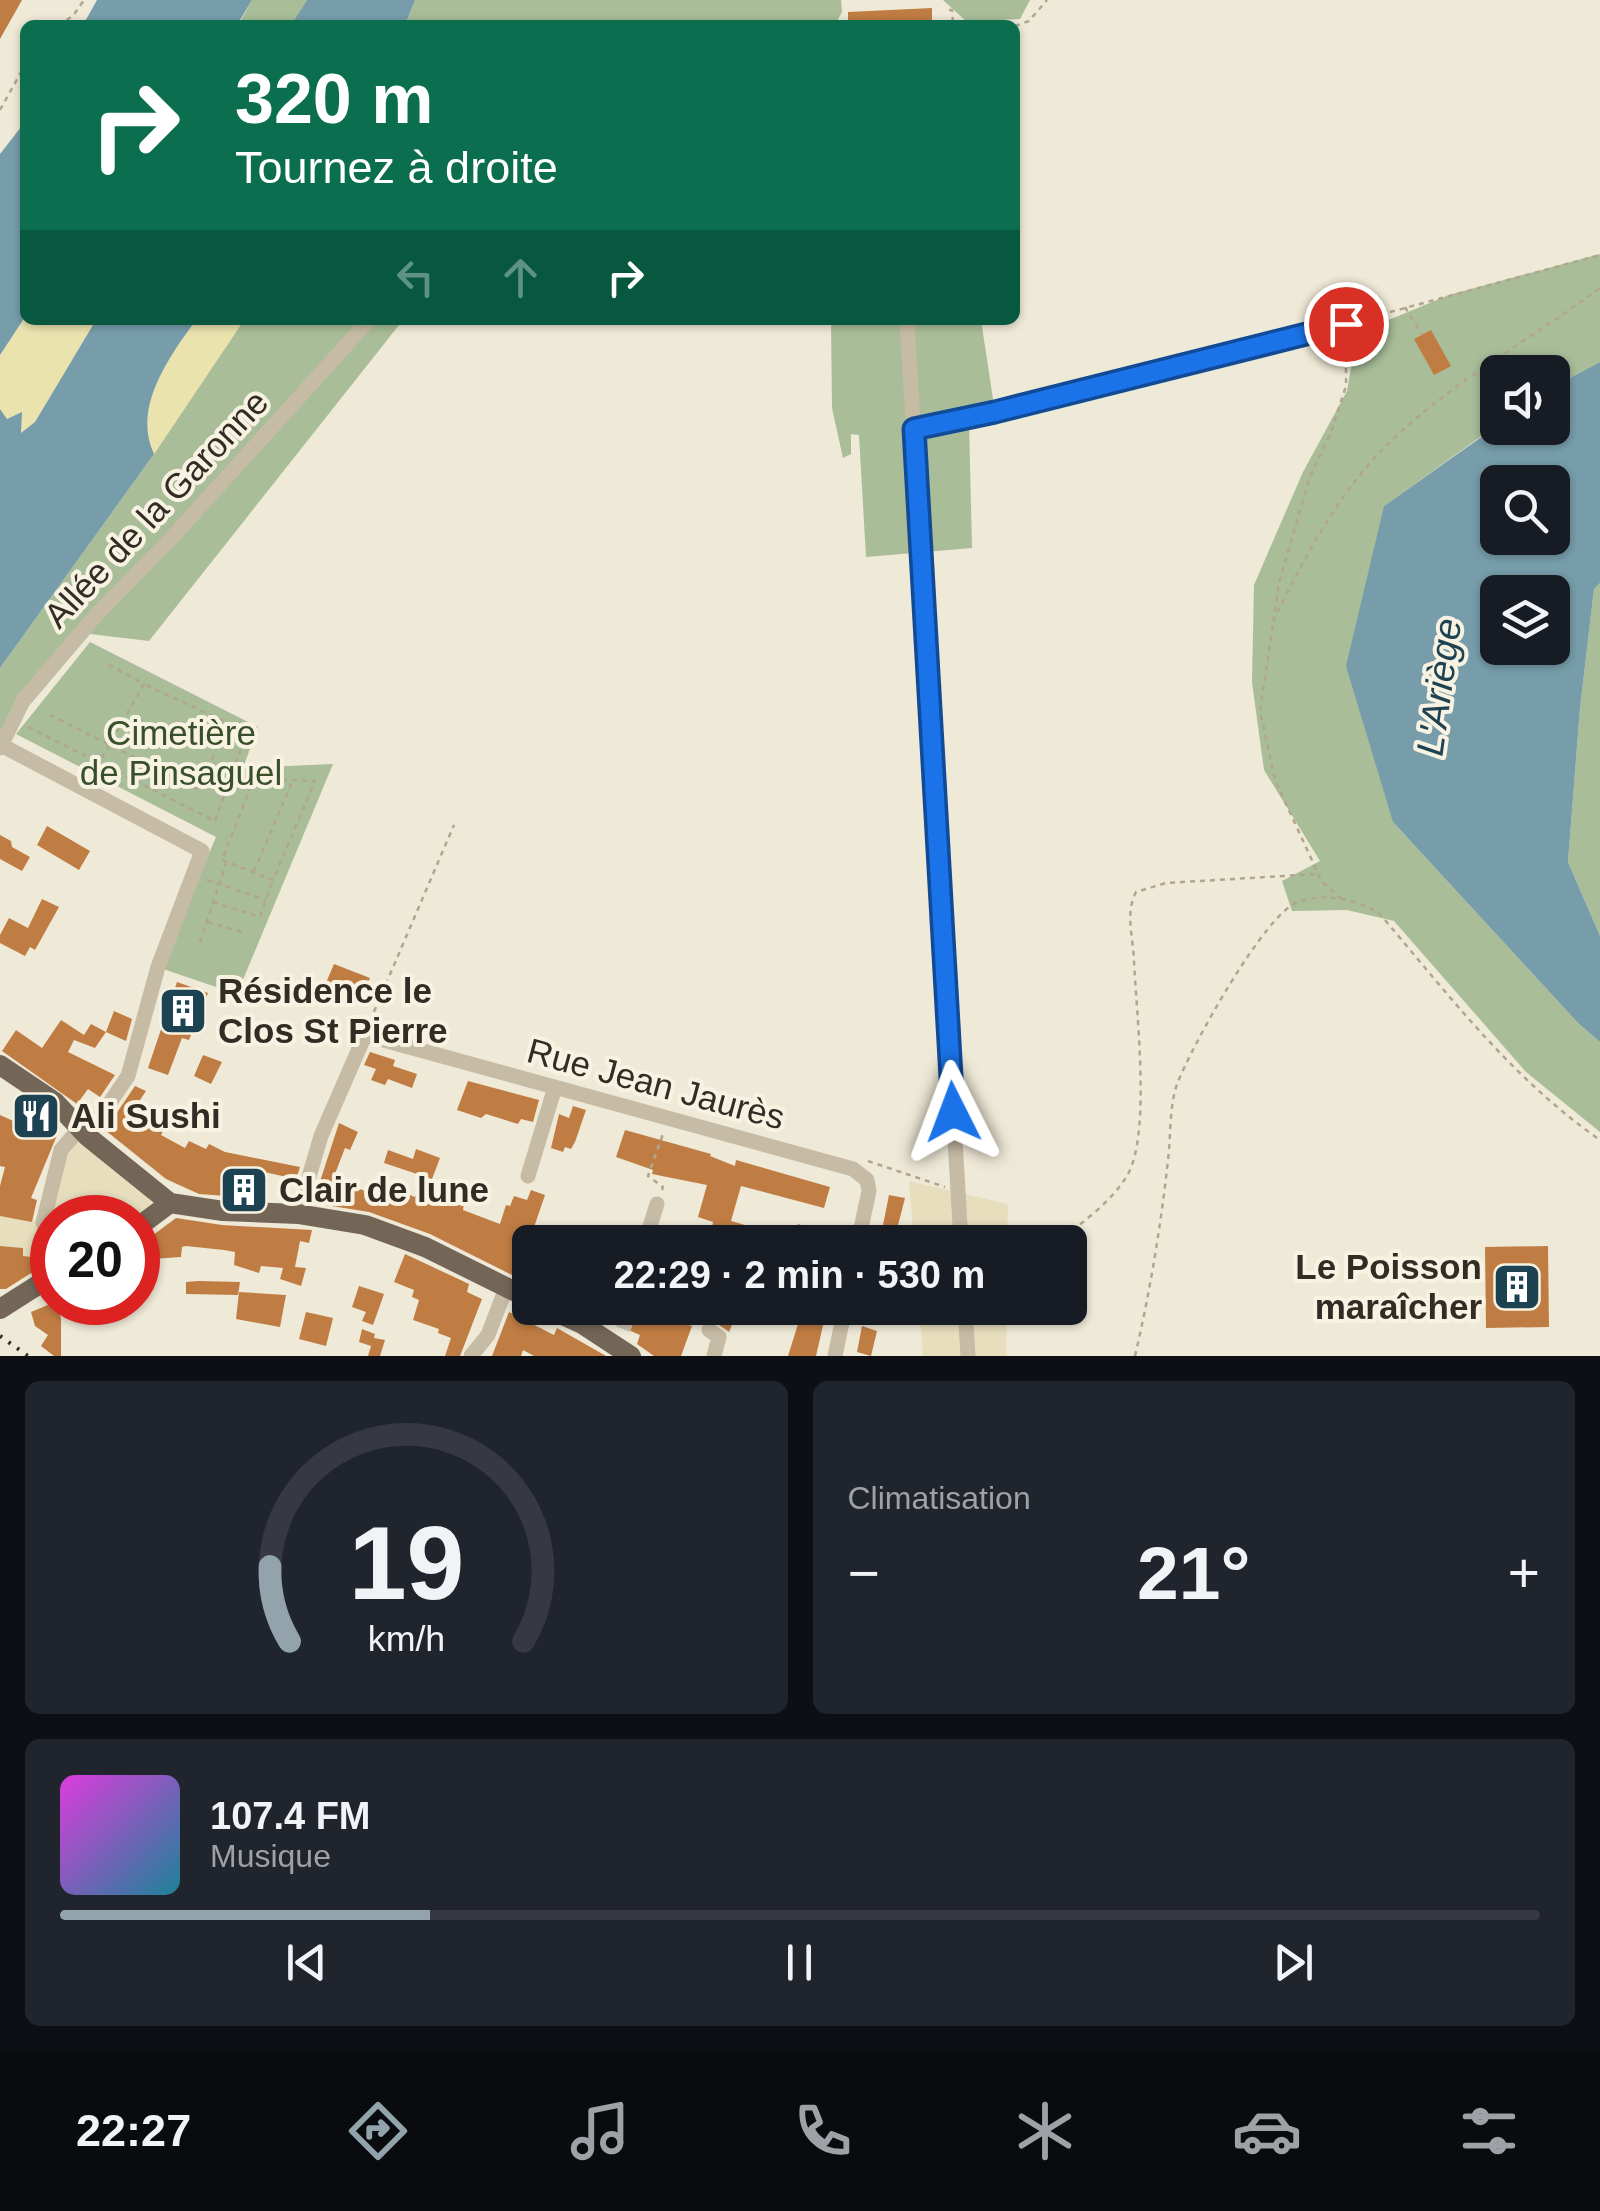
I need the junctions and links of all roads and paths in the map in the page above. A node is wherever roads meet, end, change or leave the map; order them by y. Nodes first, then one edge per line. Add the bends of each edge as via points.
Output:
1 (84, 0) edge
2 (1047, 0) edge
3 (948, 10) dead end
4 (66, 20) edge
5 (953, 20) edge
6 (1020, 24) edge
7 (20, 74) edge
8 (0, 110) edge
9 (1600, 255) edge
10 (1600, 288) edge
11 (1404, 306) junction
12 (1346, 324) junction
13 (364, 325) edge
14 (907, 325) edge
15 (1422, 335) dead end
16 (914, 429) junction
17 (1270, 626) junction
18 (106, 663) dead end
19 (144, 684) junction
20 (50, 715) dead end
21 (122, 722) junction
22 (226, 722) junction
23 (28, 727) dead end
24 (110, 744) junction
25 (174, 746) dead end
26 (1, 747) edge
27 (99, 763) junction
28 (230, 778) junction
29 (254, 779) junction
30 (293, 780) junction
31 (84, 790) junction
32 (454, 824) dead end
33 (227, 862) junction
34 (253, 872) junction
35 (1318, 874) junction
36 (206, 880) dead end
37 (273, 880) junction
38 (219, 884) junction
39 (266, 900) junction
40 (1344, 900) junction
41 (213, 902) junction
42 (206, 922) junction
43 (245, 933) dead end
44 (200, 942) dead end
45 (364, 1035) junction
46 (2, 1070) edge
47 (555, 1087) junction
48 (668, 1118) junction
49 (83, 1132) junction
50 (1600, 1140) edge
51 (853, 1168) junction
52 (528, 1176) dead end
53 (957, 1190) junction
54 (54, 1195) edge
55 (170, 1203) junction
56 (658, 1204) joint
57 (160, 1210) edge
58 (298, 1214) junction
59 (650, 1225) edge
60 (862, 1225) edge
61 (960, 1225) edge
62 (1079, 1225) edge
63 (30, 1286) edge
64 (506, 1288) junction
65 (512, 1291) edge
66 (0, 1309) edge
67 (584, 1325) edge
68 (841, 1325) edge
69 (966, 1325) edge
70 (709, 1330) dead end
71 (624, 1344) edge
72 (471, 1356) edge
73 (714, 1356) edge
74 (834, 1356) edge
75 (968, 1356) edge
76 (1135, 1356) edge

1 - 4 path
2 - 6 path
3 - 5 path
7 - 8 path
9 - 11 path
10 - 17 path via 1452,388 1360,475 1305,556
11 - 12 path
11 - 15 path
12 - 16 street
12 - 17 path via 1346,386 1309,479
13 - 26 street, Allée de la Garonne via 98,613 24,699
14 - 16 street
16 - 53 street
17 - 35 path via 1260,711 1275,780
18 - 19 path
19 - 21 path
19 - 22 path
20 - 24 path
21 - 24 path
21 - 25 path
22 - 24 path via 200,790
22 - 28 path via 247,732
23 - 27 path
24 - 27 path
26 - 31 street
27 - 28 path via 215,821
27 - 31 path
28 - 29 path
29 - 30 path
29 - 33 path via 222,860
30 - 34 path
30 - 37 path via 316,781
31 - 49 street via 202,850 158,968 128,1076
32 - 45 path
33 - 34 path
33 - 38 path
34 - 37 path
35 - 40 path
35 - 62 path via 1166,883 1136,892 1129,907 1141,1135 1128,1174
36 - 38 path
37 - 39 path
38 - 39 path
38 - 41 path
39 - 41 path via 260,917
40 - 50 path via 1379,913 1472,1027
40 - 76 path via 1317,898 1283,910 1214,1014 1177,1085
41 - 42 path
42 - 43 path
42 - 44 path
45 - 47 street, Rue Jean Jaurès
45 - 58 street
46 - 49 main road via 54,1102
47 - 48 street, Rue Jean Jaurès
47 - 52 street
48 - 51 street, Rue Jean Jaurès
48 - 56 path via 648,1176 663,1187
49 - 54 street via 61,1150
49 - 55 main road
51 - 53 path via 866,1161
51 - 60 street via 869,1191
53 - 61 street
55 - 57 main road
55 - 58 main road
56 - 59 street
58 - 64 main road via 365,1225
63 - 66 main road
64 - 65 main road
64 - 72 street via 488,1335
67 - 71 main road
68 - 74 street
69 - 75 street
70 - 73 street via 719,1338

